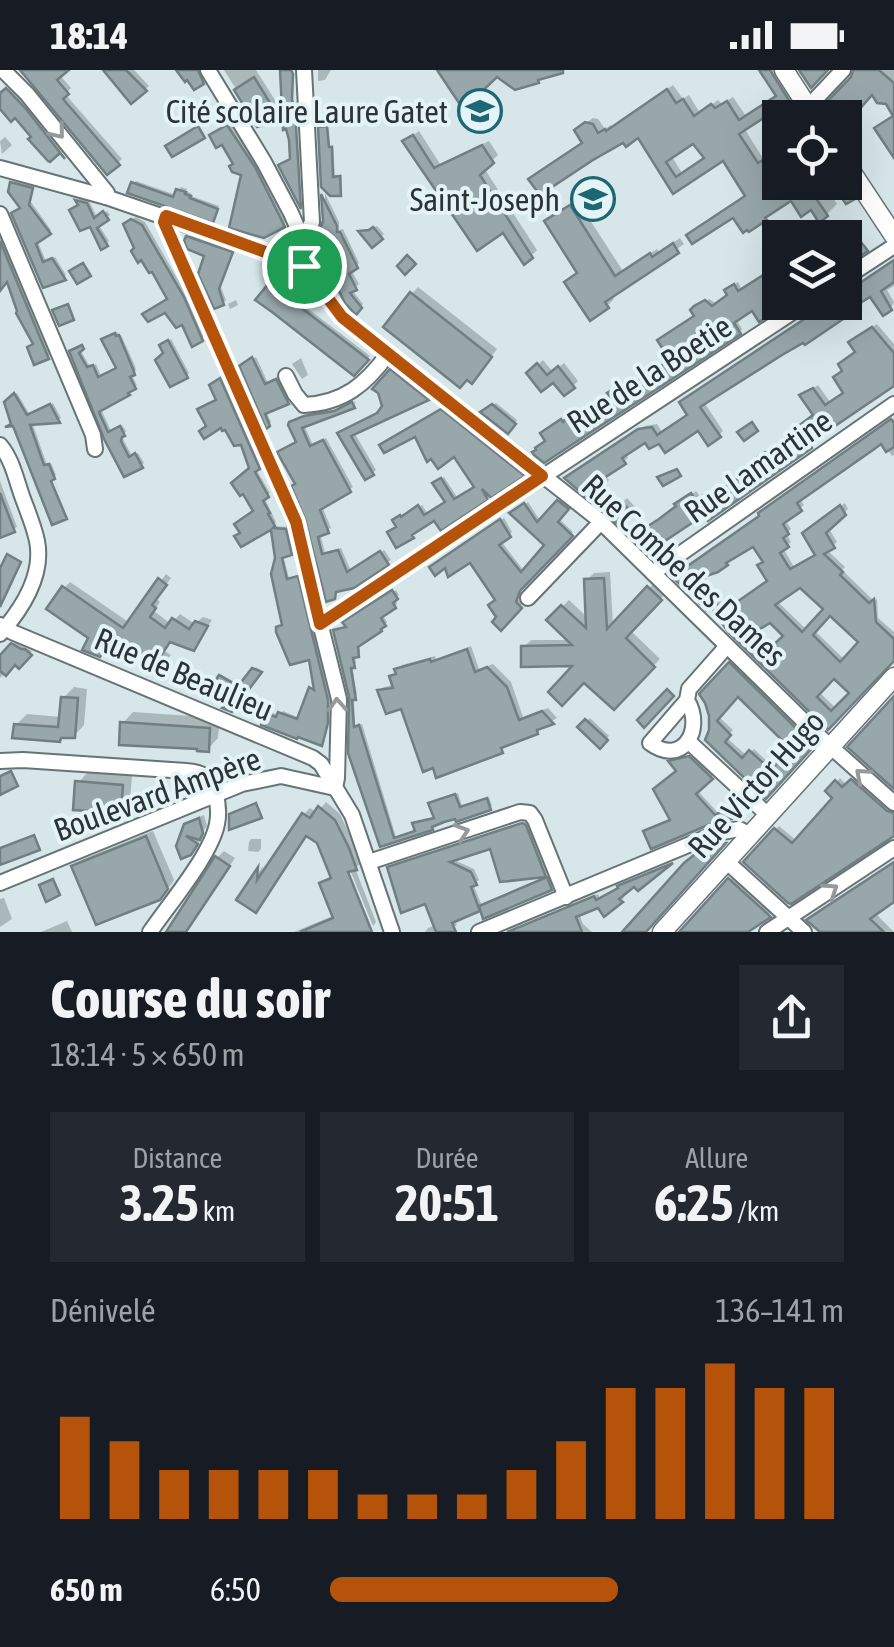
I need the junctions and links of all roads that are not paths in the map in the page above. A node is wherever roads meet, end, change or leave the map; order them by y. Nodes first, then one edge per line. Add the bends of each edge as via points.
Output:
1 (3, 70) edge
2 (208, 70) edge
3 (304, 70) edge
4 (784, 70) edge
5 (843, 70) edge
6 (804, 100) edge
7 (821, 100) edge
8 (0, 168) edge
9 (862, 188) edge
10 (106, 197) junction
11 (0, 214) edge
12 (166, 216) junction
13 (301, 236) junction
14 (894, 236) edge
15 (894, 246) edge
16 (304, 266) junction
17 (862, 267) edge
18 (780, 320) edge
19 (388, 354) junction
20 (286, 376) dead end
21 (894, 404) edge
22 (0, 445) edge
23 (94, 449) dead end
24 (542, 476) junction
25 (600, 522) junction
26 (653, 573) junction
27 (528, 598) dead end
28 (320, 624) junction
29 (2, 629) edge
30 (727, 646) junction
31 (894, 677) edge
32 (687, 700) junction
33 (688, 741) junction
34 (830, 747) junction
35 (0, 762) edge
36 (334, 788) junction
37 (216, 795) junction
38 (894, 803) edge
39 (768, 815) junction
40 (750, 835) junction
41 (894, 848) edge
42 (726, 861) junction
43 (369, 862) junction
44 (0, 883) edge
45 (566, 897) junction
46 (788, 918) junction
47 (150, 932) edge
48 (392, 932) edge
49 (479, 932) edge
50 (662, 932) edge
51 (767, 932) edge
52 (804, 932) edge

1 -> 10 street
2 - 13 street
3 - 13 street via 312,222
4 - 6 main road
5 - 7 street
8 - 10 street
9 - 14 main road
10 - 12 street
11 - 23 street
12 - 16 street
12 - 28 street via 296,522
13 - 16 street
15 - 17 street
16 - 19 street, Rue Combe des Dames via 342,317
18 - 24 street, Rue de la Boetie
19 - 20 street via 355,390 319,404 304,405
19 - 24 street, Rue Combe des Dames
21 - 26 street, Rue Lamartine
22 - 29 street via 37,540 38,559 29,592
24 - 25 street, Rue Combe des Dames
24 - 28 street, Rue de la Boetie
25 - 26 street, Rue Combe des Dames
25 - 27 street
26 - 30 street, Rue Combe des Dames
36 -> 28 street via 338,699
29 - 36 street, Rue de Beaulieu via 314,758
30 - 32 street
30 - 34 street, Rue Combe des Dames
31 - 34 main road, Rue Victor Hugo
32 - 33 street via 694,715
32 - 33 street via 650,744 670,751
33 - 39 street
38 -> 34 street, Rue Combe des Dames
34 - 39 main road, Rue Victor Hugo
35 - 37 street via 198,772
36 - 37 street, Boulevard Ampère via 281,776
36 - 43 street, Rue de Beaulieu
37 - 44 street, Boulevard Ampère
37 - 47 street via 217,824 206,850
39 - 40 main road, Rue Victor Hugo
40 - 42 main road, Rue Victor Hugo
40 - 45 street via 738,829 717,833
46 -> 41 street
42 - 46 street
42 - 50 main road, Rue Victor Hugo
43 -> 45 street via 530,813
43 - 48 street, Rue de Beaulieu
45 - 49 street
46 - 51 street
46 - 52 street

